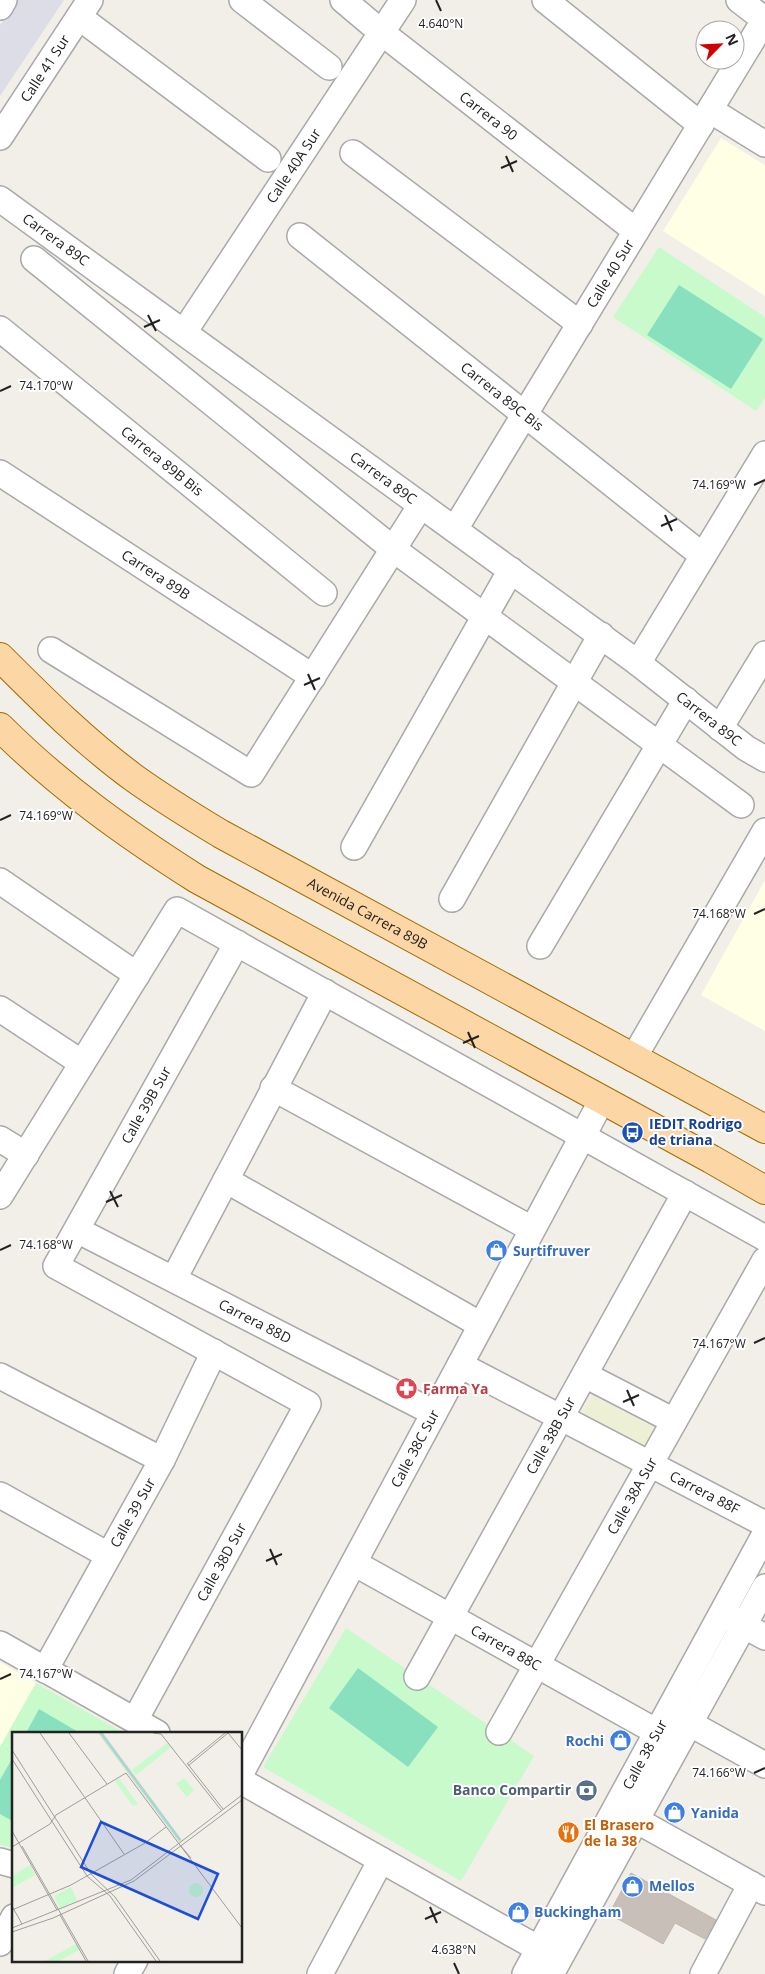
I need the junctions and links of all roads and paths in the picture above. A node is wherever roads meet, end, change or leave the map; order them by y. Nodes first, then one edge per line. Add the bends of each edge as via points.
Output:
1 (4, 0) edge
2 (242, 0) edge
3 (343, 0) edge
4 (403, 0) edge
5 (545, 0) edge
6 (739, 0) edge
7 (0, 7) edge
8 (85, 8) edge
9 (765, 20) edge
10 (382, 32) junction
11 (330, 67) dead end
12 (705, 118) junction
13 (0, 137) edge
14 (765, 144) edge
15 (354, 153) dead end
16 (268, 159) dead end
17 (0, 199) edge
18 (636, 231) junction
19 (300, 236) dead end
20 (34, 259) dead end
21 (580, 324) junction
22 (0, 329) edge
23 (184, 332) junction
24 (525, 415) junction
25 (765, 454) edge
26 (0, 473) edge
27 (421, 505) junction
28 (456, 529) junction
29 (393, 549) junction
30 (703, 556) junction
31 (512, 570) junction
32 (324, 593) dead end
33 (486, 617) junction
34 (601, 635) junction
35 (51, 650) dead end
36 (765, 654) edge
37 (0, 657) edge
38 (638, 663) junction
39 (313, 677) junction
40 (574, 682) junction
41 (686, 700) junction
42 (0, 727) edge
43 (720, 728) junction
44 (659, 745) junction
45 (765, 759) edge
46 (741, 805) dead end
47 (765, 831) edge
48 (354, 847) dead end
49 (0, 881) edge
50 (452, 899) dead end
51 (237, 943) junction
52 (540, 946) dead end
53 (137, 975) junction
54 (325, 992) junction
55 (0, 1009) edge
56 (634, 1059) junction
57 (82, 1063) junction
58 (273, 1088) junction
59 (602, 1100) junction
60 (765, 1129) edge
61 (583, 1136) junction
62 (0, 1139) edge
63 (26, 1155) junction
64 (226, 1180) junction
65 (765, 1190) edge
66 (685, 1194) junction
67 (0, 1196) edge
68 (532, 1229) junction
69 (77, 1230) junction
70 (765, 1238) edge
71 (765, 1260) edge
72 (179, 1268) dead end
73 (482, 1325) junction
74 (214, 1352) junction
75 (460, 1365) junction
76 (584, 1375) junction
77 (0, 1376) edge
78 (434, 1413) junction
79 (561, 1417) junction
80 (674, 1421) junction
81 (162, 1460) junction
82 (650, 1464) junction
83 (0, 1495) edge
84 (765, 1524) edge
85 (765, 1534) edge
86 (108, 1556) junction
87 (354, 1563) junction
88 (765, 1587) edge
89 (722, 1613) junction
90 (450, 1617) junction
91 (744, 1625) junction
92 (765, 1637) edge
93 (0, 1644) edge
94 (537, 1665) junction
95 (45, 1670) junction
96 (417, 1677) dead end
97 (135, 1720) junction
98 (689, 1723) junction
99 (155, 1732) edge
100 (499, 1732) dead end
101 (657, 1732) junction
102 (765, 1765) edge
103 (242, 1771) edge
104 (242, 1781) edge
105 (636, 1820) junction
106 (381, 1860) junction
107 (758, 1888) edge
108 (12, 1922) edge
109 (0, 1943) edge
110 (539, 1949) junction
111 (134, 1962) edge
112 (127, 1974) edge
113 (320, 1974) edge
114 (525, 1974) edge
115 (551, 1974) edge
116 (703, 1974) edge

1 - 7 street
2 - 11 street
3 - 10 street, Carrera 90
4 - 10 street, Calle 40A Sur
5 - 12 street
6 - 9 street
8 - 13 street, Calle 41 Sur
8 - 16 street
9 - 12 street, Calle 40 Sur
10 - 18 street, Carrera 90
10 - 23 street, Calle 40A Sur
12 - 14 street
12 - 18 street, Calle 40 Sur
15 - 21 street
17 - 23 street, Carrera 89C
18 - 21 street, Calle 40 Sur
19 - 24 street, Carrera 89C Bis
20 - 29 street
21 - 24 street, Calle 40 Sur
22 - 32 street, Carrera 89B Bis
23 - 27 street, Carrera 89C
24 - 28 street, Calle 40 Sur
24 - 30 street, Carrera 89C Bis
25 - 30 street
26 - 39 street, Carrera 89B
27 - 28 street, Carrera 89C
27 - 29 street
28 - 31 street, Carrera 89C
29 - 33 street
29 - 39 street
30 - 38 street
31 - 33 street
31 - 34 street, Carrera 89C
33 - 40 street
33 - 48 street
34 - 38 street, Carrera 89C
34 - 40 street
35 - 39 street via 251,774
36 - 43 street
37 - 56 main road, Avenida Carrera 89B via 34,692 132,777 179,809
38 - 41 street, Carrera 89C
40 - 44 street
40 - 50 street
41 - 43 street, Carrera 89C
41 - 44 street
42 - 59 main road via 81,800 196,879
43 - 45 street, Carrera 89C
44 - 46 street
44 - 52 street
47 - 56 street
49 - 53 street
51 - 53 street via 177,910
51 - 54 street
51 - 69 street, Calle 39B Sur
53 - 57 street
54 - 58 street
54 - 61 street
55 - 57 street
56 - 60 main road, Avenida Carrera 89B
57 - 63 street
58 - 64 street
58 - 68 street
59 - 61 street, Calle 38C Sur
59 - 65 main road
61 - 66 street
61 - 68 street, Calle 38C Sur
62 - 63 street
63 - 67 street
64 - 72 street
64 - 73 street
66 - 70 street
66 - 76 street, Calle 38B Sur
68 - 73 street, Calle 38C Sur
69 - 74 street, Calle 39B Sur via 56,1266
69 - 78 street, Carrera 88D
71 - 80 street, Calle 38A Sur
73 - 75 street, Calle 38C Sur
74 - 81 street, Calle 39 Sur
74 - 97 street, Calle 38D Sur via 308,1404
75 - 78 street, Calle 38C Sur
75 - 79 street, Carrera 88F
76 - 79 street, Calle 38B Sur
76 - 80 street
77 - 81 street
78 - 87 street, Calle 38C Sur
79 - 82 street, Carrera 88F
79 - 90 street, Calle 38B Sur
80 - 82 street, Calle 38A Sur
81 - 86 street, Calle 39 Sur
82 - 84 street, Carrera 88F
82 - 94 street, Calle 38A Sur
83 - 86 street
85 - 89 street, Calle 38 Sur
86 - 95 street, Calle 39 Sur
87 - 90 street, Carrera 88C
87 - 103 street, Calle 38C Sur
88 - 91 street, Calle 38 Sur
89 - 91 street
89 - 101 street, Calle 38 Sur
90 - 94 street, Carrera 88C
90 - 96 street, Calle 38B Sur
91 - 92 street
91 - 98 street, Calle 38 Sur
93 - 95 street
94 - 100 street, Calle 38A Sur
94 - 101 street, Carrera 88C
95 - 97 street
97 - 99 street
98 - 102 street
98 - 105 street, Calle 38 Sur
101 - 110 street, Calle 38 Sur
104 - 106 street
105 - 107 street
105 - 115 street, Calle 38 Sur
106 - 110 street
106 - 113 street
107 - 116 street
108 - 109 street
110 - 114 street, Calle 38 Sur
111 - 112 street

